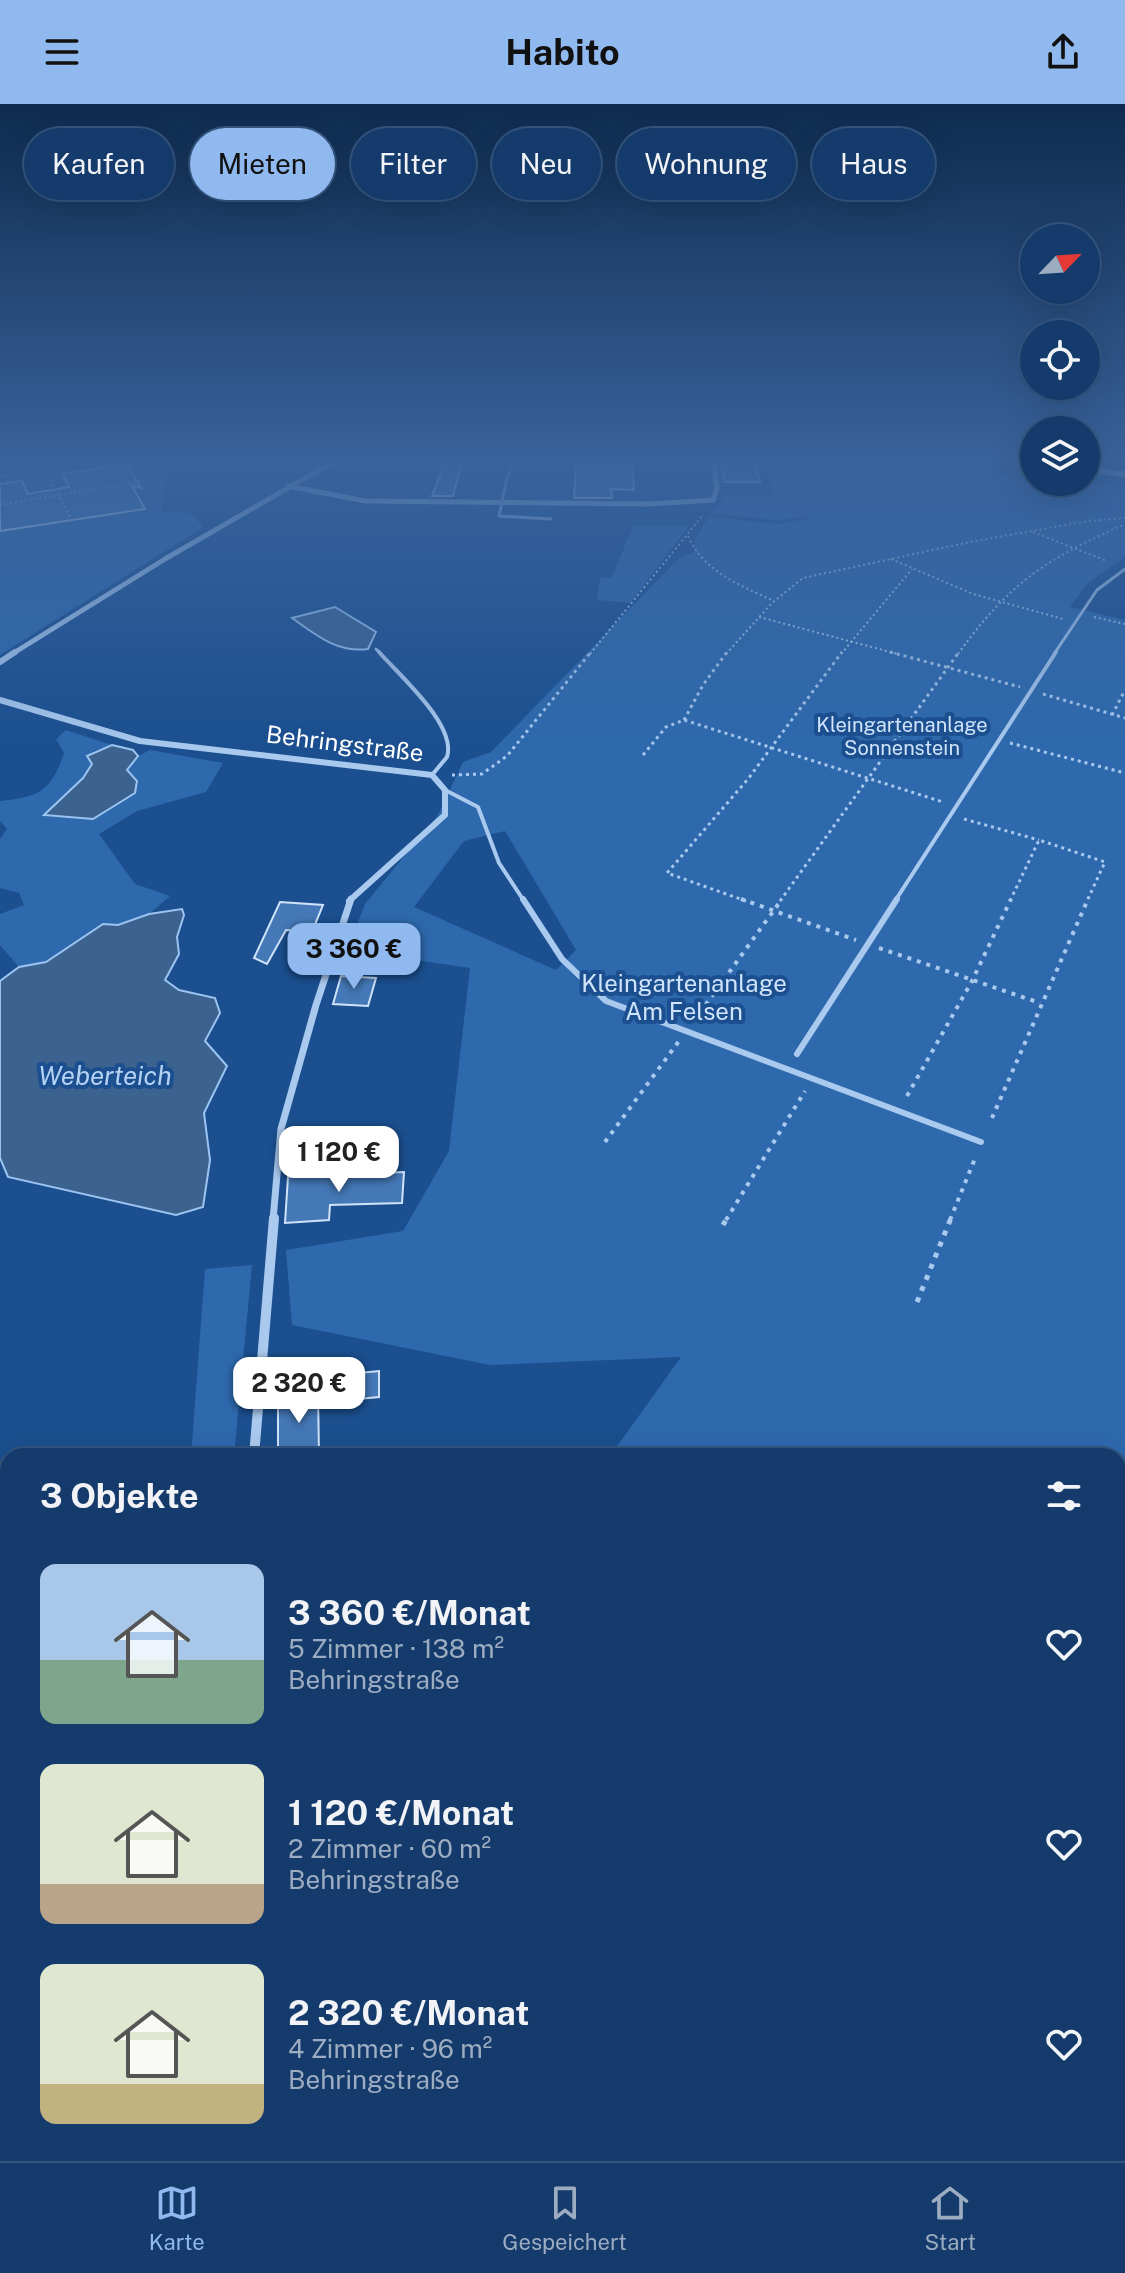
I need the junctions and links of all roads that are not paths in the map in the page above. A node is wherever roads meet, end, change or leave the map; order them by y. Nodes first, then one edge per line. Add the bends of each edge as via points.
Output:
1 (163, 558) edge
2 (1125, 569) edge
3 (376, 649) dead end
4 (0, 662) edge
5 (0, 700) edge
6 (432, 775) junction
7 (445, 790) junction
8 (797, 1054) dead end
9 (981, 1142) road end
10 (255, 1448) edge

1 - 4 street
2 - 8 lane via 1097,590 1080,614
3 - 6 lane via 442,724 449,750
5 - 6 street, Behringstraße via 140,741
6 - 7 street, Behringstraße
7 - 9 lane via 478,807 499,863 562,959 606,1001
7 - 10 street, Behringstraße via 445,815 349,901 312,1018 281,1129

